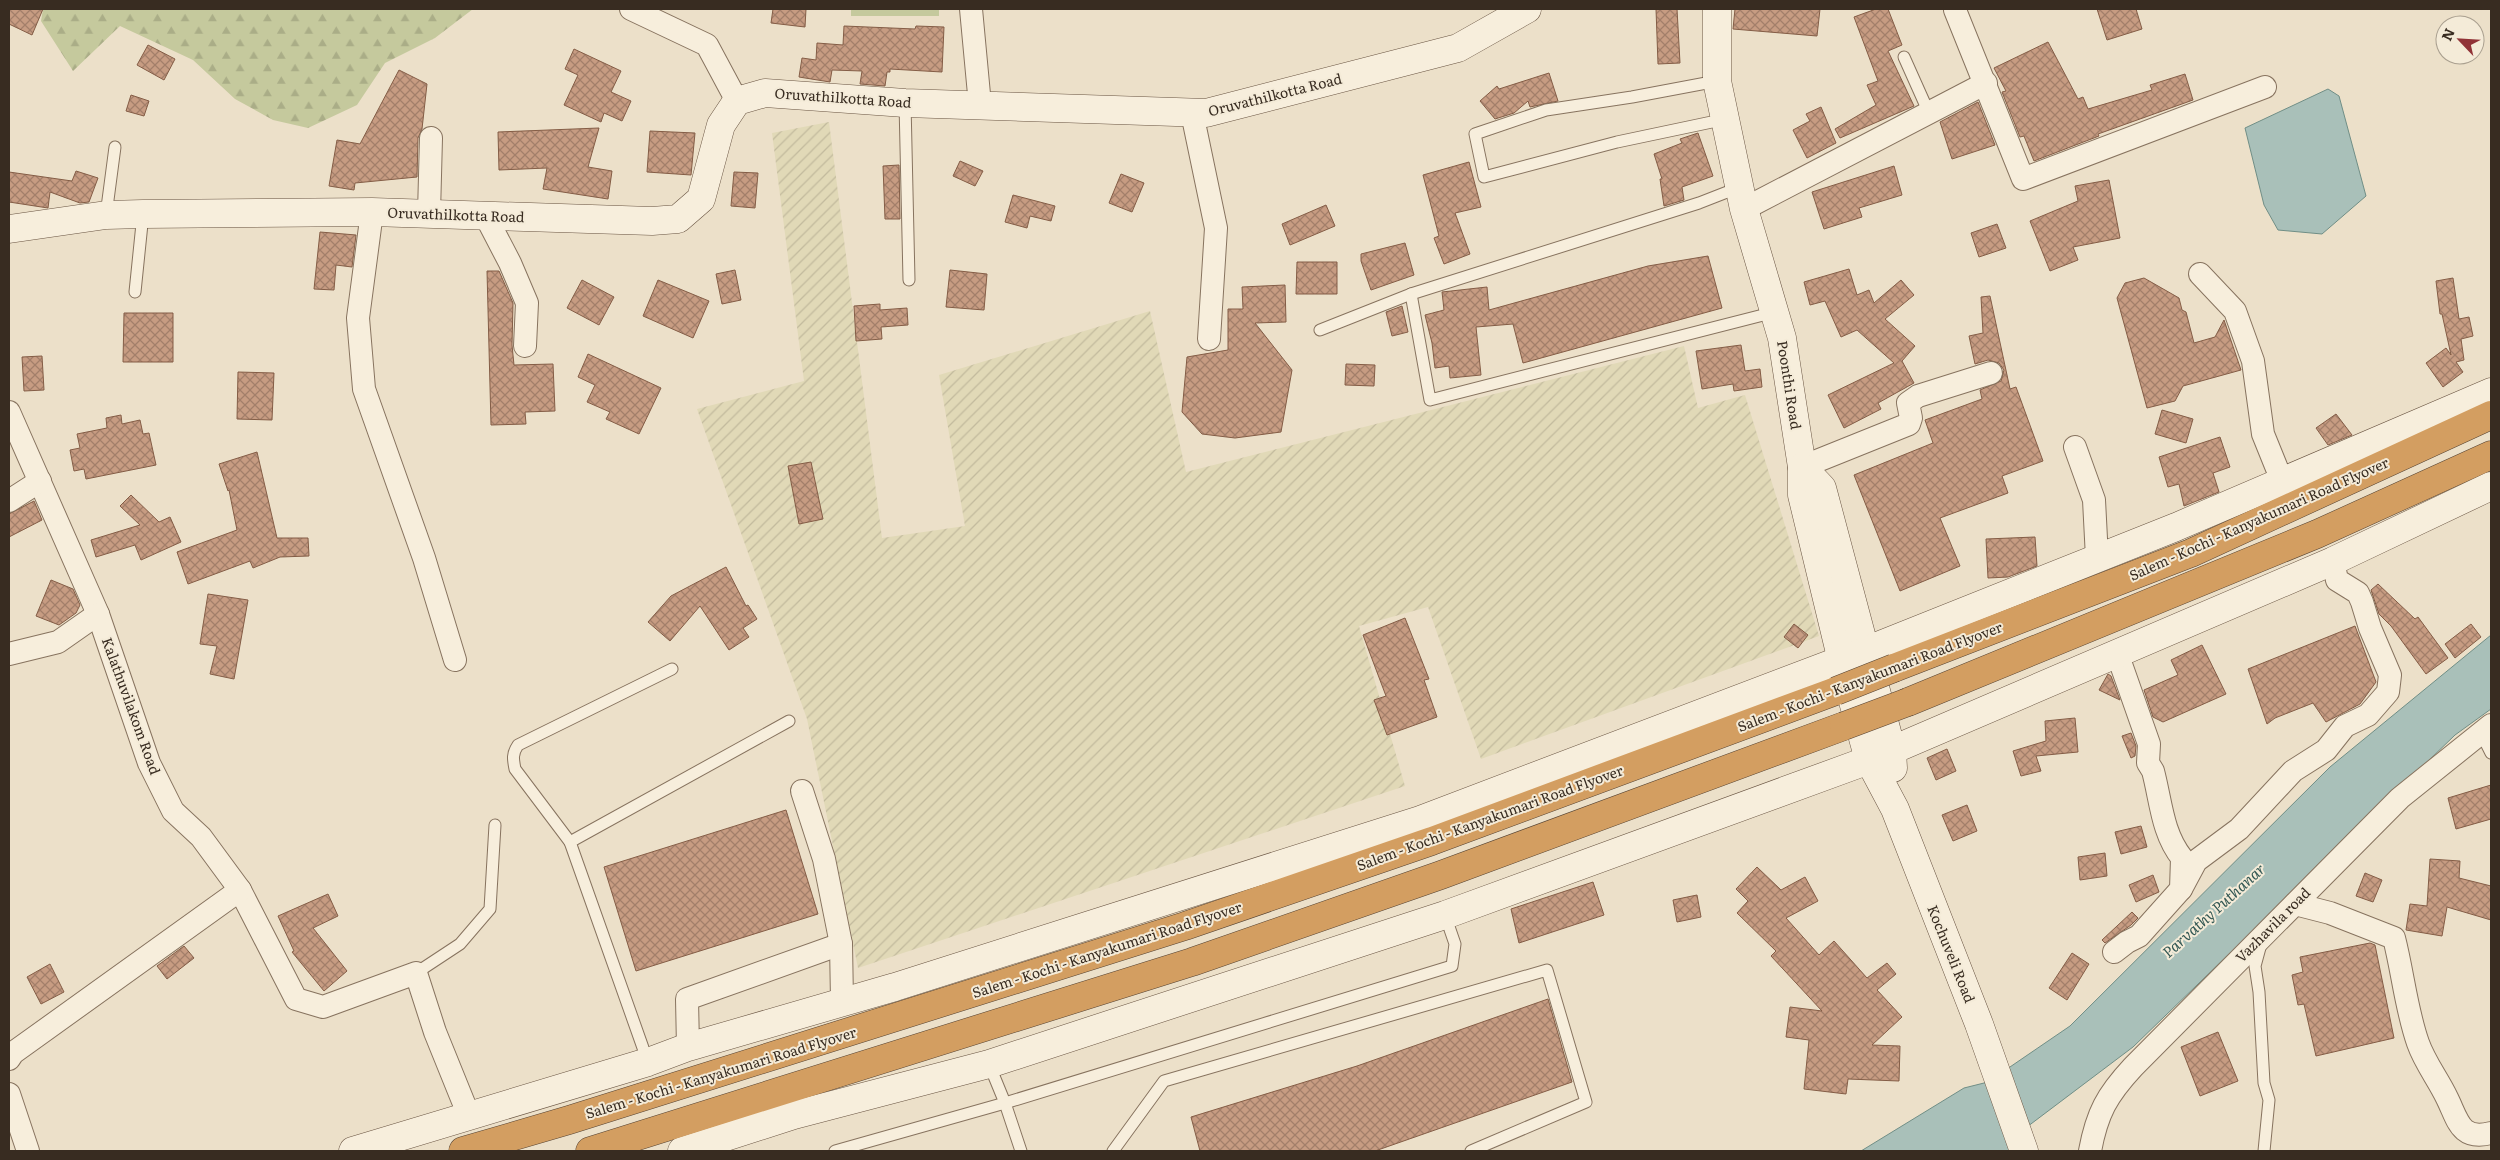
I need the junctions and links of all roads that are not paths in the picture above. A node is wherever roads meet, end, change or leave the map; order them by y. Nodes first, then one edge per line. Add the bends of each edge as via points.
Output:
1 (631, 9) edge
2 (971, 9) edge
3 (1527, 9) edge
4 (1717, 9) edge
5 (1955, 10) dead end
6 (1904, 57) dead end
7 (1717, 81) junction
8 (1986, 83) junction
9 (2265, 87) dead end
10 (737, 101) junction
11 (905, 102) junction
12 (980, 105) junction
13 (1192, 113) junction
14 (1929, 113) junction
15 (1726, 119) junction
16 (431, 138) dead end
17 (115, 147) dead end
18 (1742, 198) junction
19 (372, 212) junction
20 (429, 213) junction
21 (144, 214) junction
22 (106, 215) junction
23 (485, 215) junction
24 (9, 229) edge
25 (2200, 274) dead end
26 (909, 280) dead end
27 (135, 292) dead end
28 (1411, 294) junction
29 (1776, 312) junction
30 (1320, 330) dead end
31 (1209, 339) dead end
32 (525, 346) dead end
33 (1991, 374) dead end
34 (2491, 392) edge
35 (9, 412) edge
36 (2491, 415) edge
37 (2075, 448) dead end
38 (2491, 455) edge
39 (1802, 467) junction
40 (40, 481) junction
41 (2282, 481) junction
42 (2491, 486) edge
43 (9, 501) edge
44 (2098, 558) junction
45 (2333, 561) junction
46 (98, 614) junction
47 (2117, 653) junction
48 (9, 654) edge
49 (1853, 656) junction
50 (455, 660) dead end
51 (672, 669) dead end
52 (789, 721) dead end
53 (2486, 729) edge
54 (2491, 753) edge
55 (1881, 756) junction
56 (802, 791) dead end
57 (494, 825) dead end
58 (570, 842) junction
59 (2181, 889) junction
60 (240, 890) junction
61 (2294, 904) junction
62 (1444, 915) junction
63 (2264, 935) junction
64 (841, 944) junction
65 (2114, 952) dead end
66 (416, 973) junction
67 (842, 1001) junction
68 (688, 1048) junction
69 (9, 1059) edge
70 (648, 1062) junction
71 (988, 1064) junction
72 (9, 1094) edge
73 (1005, 1103) junction
74 (469, 1116) junction
75 (2491, 1133) edge
76 (2020, 1139) edge
77 (2464, 1141) edge
78 (28, 1151) edge
79 (353, 1151) edge
80 (463, 1151) edge
81 (590, 1151) edge
82 (682, 1151) edge
83 (835, 1151) edge
84 (1021, 1151) edge
85 (1113, 1151) edge
86 (1471, 1151) edge
87 (2090, 1151) edge
88 (2264, 1151) edge

1 - 10 street via 707,45
2 - 12 street
3 - 13 street, Oruvathilkotta Road via 1458,48 1206,113
4 - 7 street, Poonthi Road
5 - 8 street
6 - 14 lane
7 - 15 street, Poonthi Road
7 - 15 lane via 1546,110 1475,134 1484,176 1607,144
8 - 9 street via 2023,179
8 - 14 street
10 - 11 street, Oruvathilkotta Road via 765,92
10 - 23 street, Oruvathilkotta Road via 722,125 701,199 678,219 652,222
11 - 12 street, Oruvathilkotta Road
11 - 26 lane
12 - 13 street, Oruvathilkotta Road
13 - 31 street via 1216,228
14 - 18 street
15 - 18 street, Poonthi Road
16 - 20 street
17 - 22 lane
18 - 28 lane via 1699,203
18 - 29 street, Poonthi Road
19 - 20 street, Oruvathilkotta Road
19 - 21 street, Oruvathilkotta Road
19 - 50 street via 358,318 364,389 424,558
20 - 23 street, Oruvathilkotta Road
21 - 22 street, Oruvathilkotta Road
21 - 27 lane
22 - 24 street, Oruvathilkotta Road
23 - 32 street via 527,303
25 - 41 street via 2235,311 2253,361 2263,434
28 - 29 lane via 1430,400
28 - 30 lane
29 - 39 street, Poonthi Road
33 - 39 street via 1918,396 1908,403 1909,424
34 - 41 street
35 - 40 street, Kalathuvilakom Road
36 - 80 highway, Salem - Kochi - Kanyakumari Road Flyover, bridge via 2191,553 1836,691 1432,841 1185,926
37 - 44 street via 2094,500
38 - 81 highway, bridge via 2317,534 1908,702 1441,875 1192,962
39 - 49 street, Poonthi Road via 1802,495
40 - 43 street
40 - 46 street, Kalathuvilakom Road
41 - 44 street
42 - 45 street
44 - 49 street
45 - 47 street
45 - 59 street via 2338,580 2358,593 2362,602 2390,675 2388,692 2368,716 2345,726 2326,750 2293,771 2239,829 2196,860
46 - 48 street via 58,642
46 - 60 street, Kalathuvilakom Road via 149,763 169,803 200,837
47 - 55 street
47 - 59 street via 2149,744 2148,763 2153,771 2168,835 2182,858
49 - 55 street, Poonthi Road
49 - 67 street via 1420,820
51 - 58 lane via 523,743 514,751 516,769
52 - 58 lane
53 - 54 lane
53 - 61 street, Vazhavila road via 2400,798
55 - 62 street
55 - 76 street, Kochuveli Road via 1895,809
56 - 64 street via 824,858
57 - 66 lane via 490,909 460,944
58 - 70 lane
59 - 65 street via 2140,936
60 - 66 street, Kalathuvilakom Road via 296,999 323,1007
60 - 69 street
61 - 63 street, Vazhavila road
61 - 77 street via 2330,913 2394,938 2419,1044 2447,1097
62 - 71 street
62 - 73 lane via 1456,944 1452,966
63 - 87 street, Vazhavila road via 2116,1084 2095,1123
63 - 88 lane via 2256,966 2264,1083 2269,1100
64 - 67 street
64 - 68 street via 687,999
66 - 74 street via 435,1032
67 - 68 street
68 - 70 street
70 - 74 street
71 - 73 lane
71 - 82 street via 794,1115
72 - 78 street
73 - 83 lane
73 - 84 lane
74 - 79 street
75 - 77 street
85 - 86 lane via 1164,1081 1547,970 1586,1102

